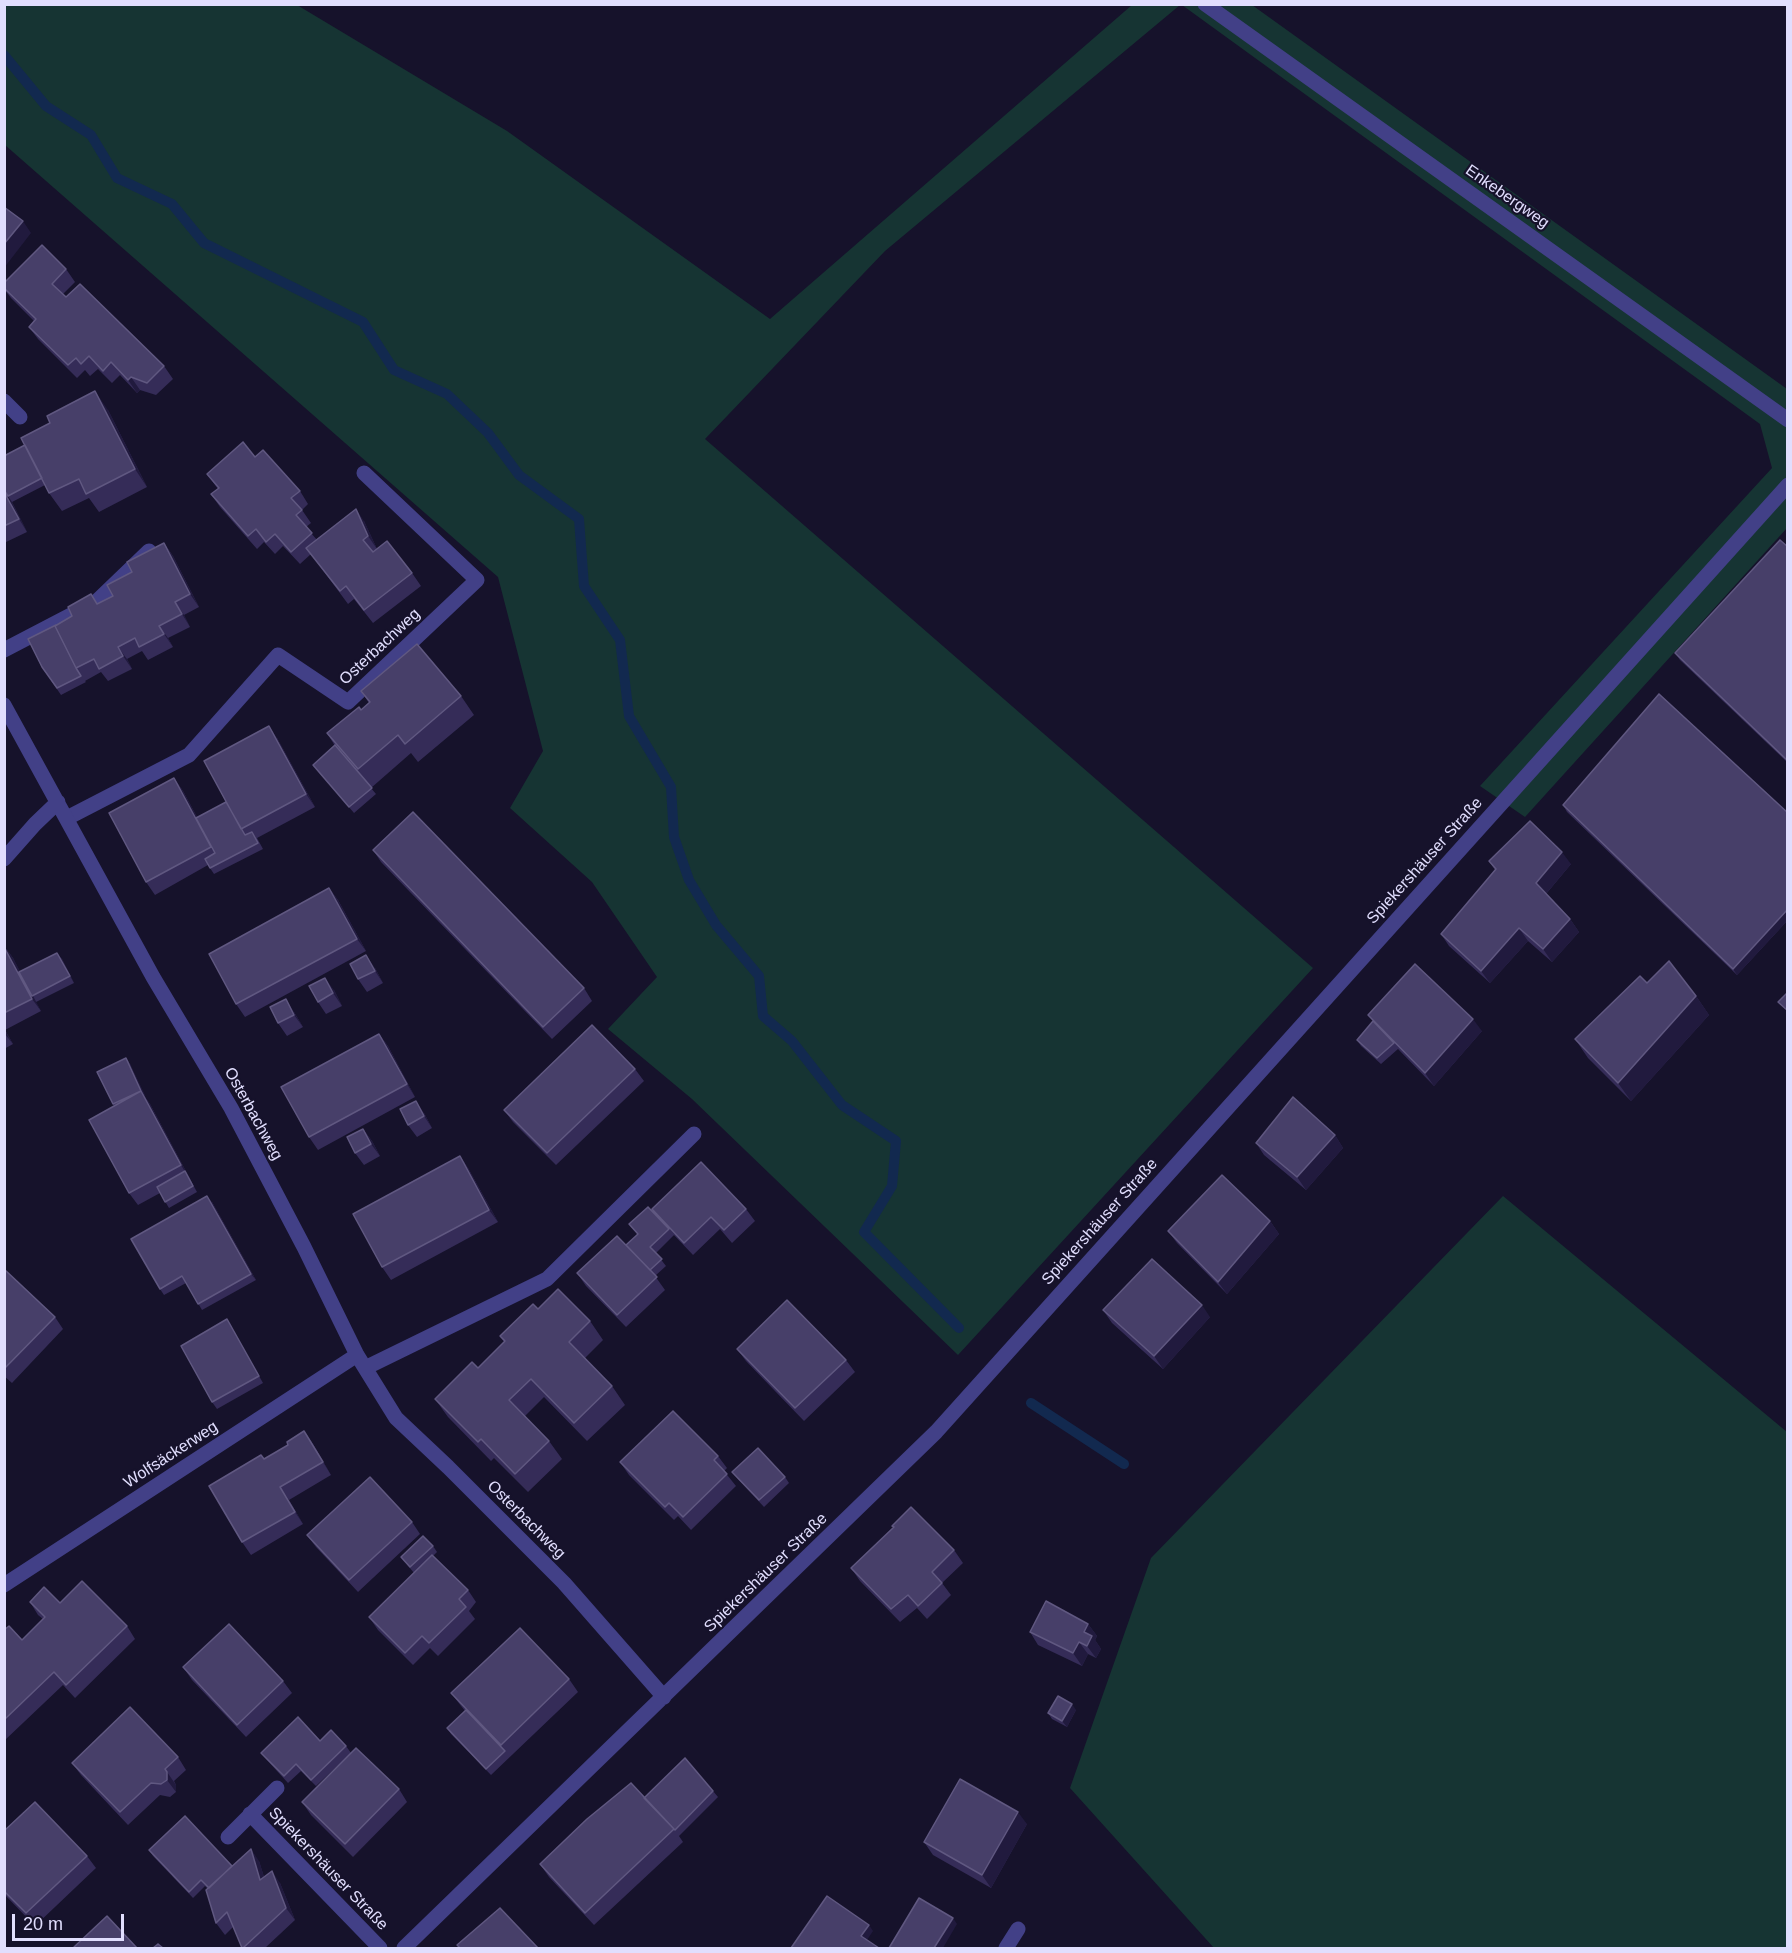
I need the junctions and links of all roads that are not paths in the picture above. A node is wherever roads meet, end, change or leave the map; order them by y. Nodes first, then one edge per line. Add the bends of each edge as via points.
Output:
1 (1205, 4) edge
2 (4, 401) edge
3 (20, 417) dead end
4 (1788, 420) edge
5 (364, 473) dead end
6 (1788, 485) edge
7 (148, 551) edge
8 (4, 650) edge
9 (4, 705) edge
10 (58, 802) junction
11 (67, 818) junction
12 (4, 859) edge
13 (694, 1134) dead end
14 (361, 1362) junction
15 (4, 1586) edge
16 (664, 1697) junction
17 (277, 1788) dead end
18 (250, 1814) junction
19 (228, 1838) dead end
20 (1018, 1929) dead end
21 (380, 1948) edge
22 (404, 1948) edge
23 (1006, 1948) edge

1 - 4 street, Enkebergweg
2 - 3 street
5 - 11 street, Osterbachweg via 477,580 348,702 278,655 189,755
6 - 16 street, Spiekershäuser Straße via 936,1432
7 - 8 street via 96,602
9 - 10 street, Osterbachweg
10 - 11 street, Osterbachweg
10 - 12 street
11 - 14 street, Osterbachweg via 153,977 231,1108
13 - 14 street via 547,1279
14 - 15 street, Wolfsäckerweg
14 - 16 street, Osterbachweg via 396,1418 564,1583
16 - 22 street, Spiekershäuser Straße
17 - 18 street, Spiekershäuser Straße
18 - 19 street, Spiekershäuser Straße
18 - 21 street, Spiekershäuser Straße
20 - 23 street

